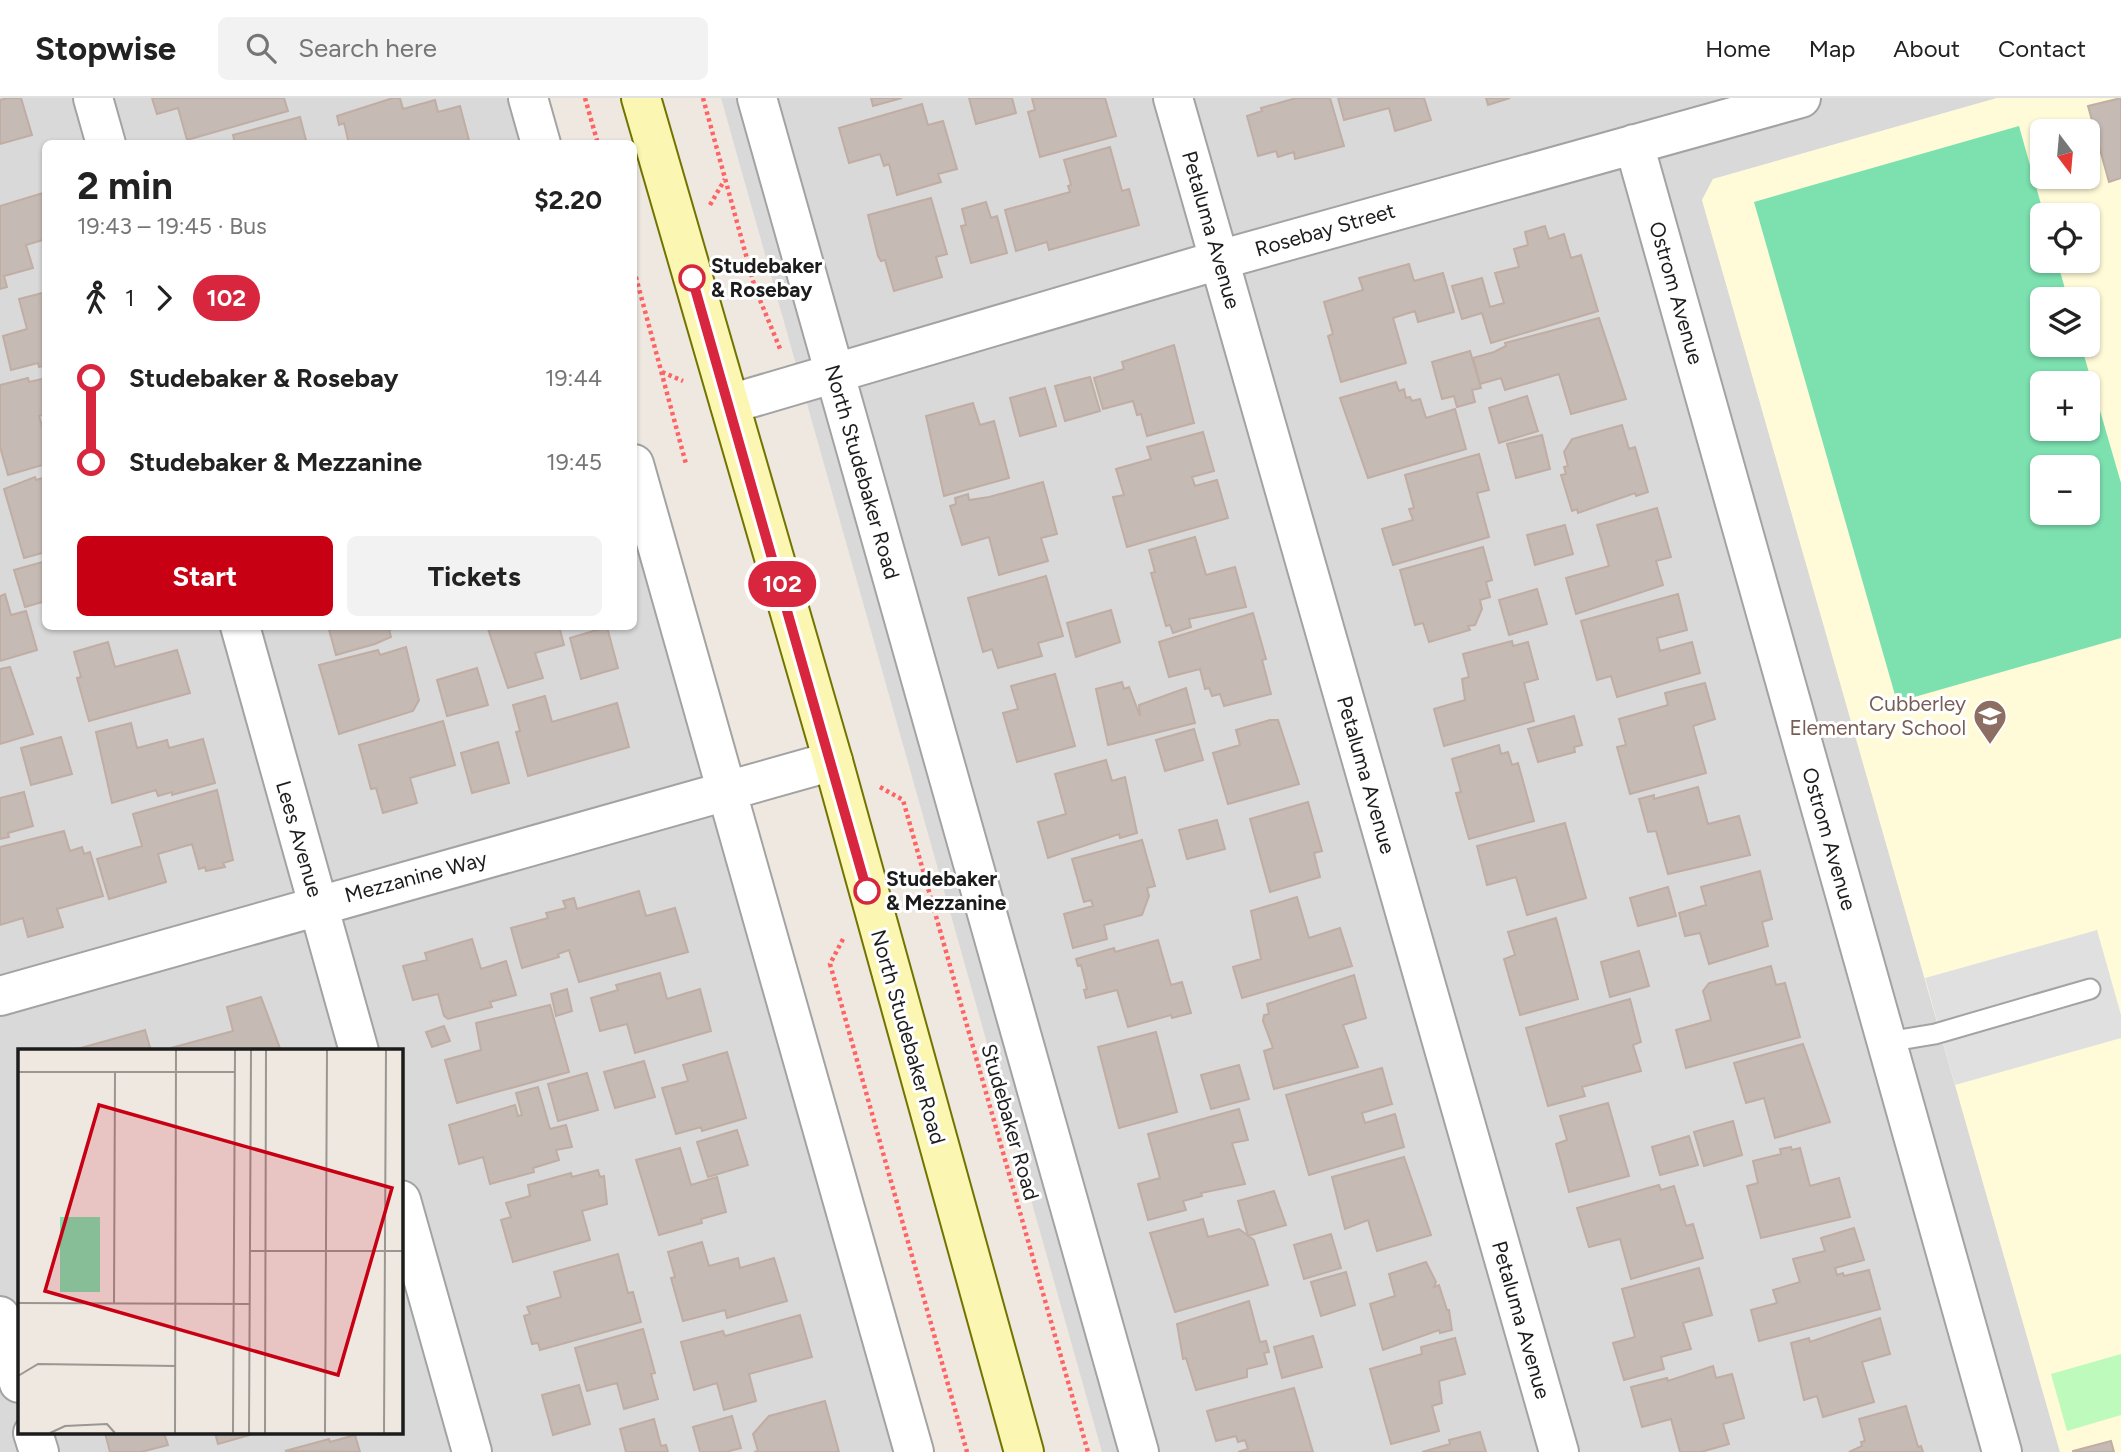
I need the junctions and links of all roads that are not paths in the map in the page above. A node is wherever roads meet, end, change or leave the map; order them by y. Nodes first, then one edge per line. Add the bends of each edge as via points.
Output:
1 (93, 98) edge
2 (528, 98) edge
3 (641, 98) edge
4 (757, 98) edge
5 (1173, 98) edge
6 (1801, 98) edge
7 (105, 140) edge
8 (540, 140) edge
9 (1634, 144) junction
10 (1219, 260) junction
11 (835, 375) junction
12 (730, 404) junction
13 (637, 474) edge
14 (241, 630) edge
15 (833, 761) junction
16 (728, 792) junction
17 (317, 904) junction
18 (2090, 989) dead end
19 (0, 996) edge
20 (1887, 1042) junction
21 (358, 1049) edge
22 (402, 1204) edge
23 (0, 1316) edge
24 (18, 1380) edge
25 (33, 1434) edge
26 (39, 1452) edge
27 (472, 1452) edge
28 (914, 1452) edge
29 (1024, 1452) edge
30 (1139, 1452) edge
31 (1559, 1452) edge
32 (2002, 1452) edge

1 - 7 street
2 - 8 street
3 - 12 main road, North Studebaker Road
4 - 11 street, North Studebaker Road
5 - 10 street, Petaluma Avenue
6 - 9 street, Rosebay Street
9 - 10 street, Rosebay Street
9 - 20 street, Ostrom Avenue
10 - 11 street, Rosebay Street
10 - 31 street, Petaluma Avenue
11 - 12 street, Rosebay Street
11 - 30 street, North Studebaker Road
12 - 15 main road, North Studebaker Road
13 - 16 street
14 - 17 street, Lees Avenue
15 - 16 street, Mezzanine Way
15 - 29 main road, North Studebaker Road
16 - 17 street, Mezzanine Way
16 - 28 street
17 - 19 street, Mezzanine Way
17 - 21 street, Lees Avenue
18 - 20 lane via 1935,1034
20 - 32 street, Ostrom Avenue
22 - 27 street
23 - 24 street
25 - 26 street

